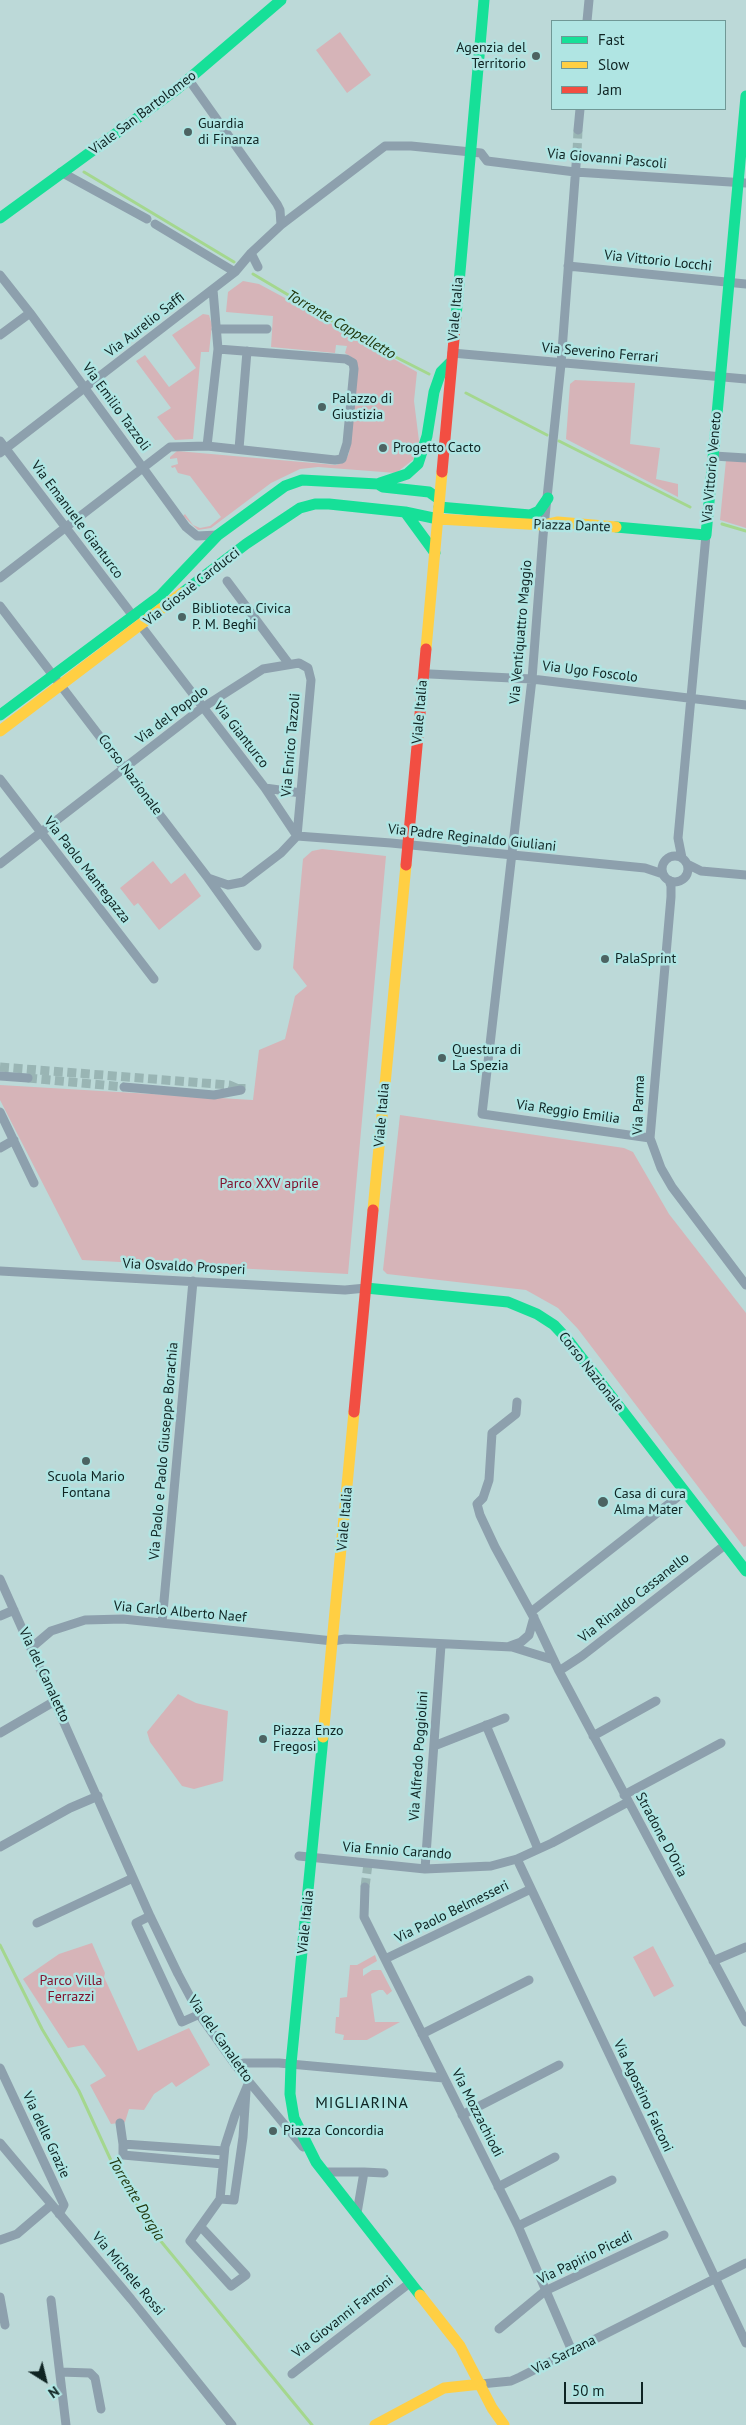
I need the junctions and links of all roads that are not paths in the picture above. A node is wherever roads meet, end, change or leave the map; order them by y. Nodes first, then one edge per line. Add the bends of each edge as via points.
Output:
1 (280, 0) edge
2 (484, 0) edge
3 (589, 0) edge
4 (587, 20) edge
5 (188, 80) junction
6 (746, 96) edge
7 (580, 110) edge
8 (745, 111) edge
9 (578, 130) tunnel mouth
10 (470, 152) junction
11 (576, 152) tunnel mouth
12 (61, 172) junction
13 (575, 172) junction
14 (742, 183) edge
15 (0, 218) edge
16 (281, 225) junction
17 (251, 253) junction
18 (568, 266) junction
19 (258, 267) dead end
20 (235, 272) junction
21 (0, 275) edge
22 (729, 282) junction
23 (746, 284) edge
24 (213, 290) junction
25 (30, 313) junction
26 (216, 329) junction
27 (267, 329) dead end
28 (0, 335) edge
29 (218, 349) junction
30 (247, 351) junction
31 (451, 358) junction
32 (561, 364) junction
33 (721, 377) junction
34 (746, 379) edge
35 (85, 388) junction
36 (0, 441) edge
37 (207, 446) junction
38 (239, 449) junction
39 (3, 451) edge
40 (714, 456) junction
41 (746, 458) edge
42 (143, 468) junction
43 (378, 484) junction
44 (548, 498) junction
45 (439, 503) junction
46 (405, 512) junction
47 (438, 519) junction
48 (544, 525) junction
49 (66, 529) junction
50 (218, 535) junction
51 (706, 536) junction
52 (435, 553) junction
53 (0, 578) edge
54 (227, 580) dead end
55 (0, 606) edge
56 (132, 616) junction
57 (141, 626) junction
58 (294, 664) junction
59 (430, 674) dead end
60 (54, 675) junction
61 (532, 679) junction
62 (62, 685) junction
63 (690, 698) junction
64 (746, 704) edge
65 (202, 708) junction
66 (0, 715) edge
67 (0, 732) edge
68 (125, 768) junction
69 (0, 779) edge
70 (265, 788) junction
71 (301, 793) junction
72 (40, 832) junction
73 (297, 836) junction
74 (678, 838) junction
75 (408, 844) junction
76 (513, 856) junction
77 (668, 859) junction
78 (685, 861) junction
79 (0, 864) edge
80 (645, 868) junction
81 (701, 871) junction
82 (746, 876) edge
83 (666, 877) junction
84 (208, 878) junction
85 (682, 879) junction
86 (670, 897) junction
87 (257, 946) dead end
88 (154, 978) dead end
89 (0, 1076) edge
90 (28, 1078) tunnel mouth
91 (124, 1087) tunnel mouth
92 (241, 1090) dead end
93 (0, 1112) edge
94 (482, 1114) joint
95 (650, 1138) junction
96 (14, 1140) junction
97 (0, 1148) edge
98 (34, 1183) dead end
99 (0, 1271) edge
100 (193, 1281) junction
101 (746, 1286) edge
102 (366, 1288) junction
103 (517, 1402) dead end
104 (684, 1492) junction
105 (725, 1545) junction
106 (746, 1571) edge
107 (0, 1579) edge
108 (14, 1610) junction
109 (532, 1615) junction
110 (0, 1616) edge
111 (162, 1623) junction
112 (333, 1640) junction
113 (441, 1645) junction
114 (510, 1646) junction
115 (31, 1648) junction
116 (554, 1660) junction
117 (559, 1671) junction
118 (55, 1701) junction
119 (656, 1701) dead end
120 (505, 1718) dead end
121 (486, 1725) junction
122 (0, 1734) edge
123 (593, 1736) junction
124 (721, 1743) dead end
125 (434, 1746) junction
126 (98, 1796) junction
127 (626, 1799) junction
128 (0, 1847) edge
129 (538, 1849) junction
130 (299, 1856) dead end
131 (312, 1858) junction
132 (517, 1859) junction
133 (425, 1869) junction
134 (133, 1878) junction
135 (365, 1887) tunnel mouth
136 (531, 1889) junction
137 (150, 1916) junction
138 (37, 1923) dead end
139 (746, 1947) edge
140 (385, 1959) junction
141 (714, 1961) junction
142 (529, 1980) dead end
143 (200, 2014) junction
144 (746, 2022) edge
145 (422, 2034) junction
146 (291, 2064) junction
147 (559, 2065) dead end
148 (236, 2066) junction
149 (0, 2068) edge
150 (444, 2078) junction
151 (249, 2082) junction
152 (246, 2091) junction
153 (462, 2115) junction
154 (120, 2122) dead end
155 (0, 2144) edge
156 (123, 2144) junction
157 (224, 2151) junction
158 (556, 2157) dead end
159 (316, 2162) junction
160 (223, 2164) junction
161 (324, 2172) junction
162 (364, 2172) junction
163 (384, 2173) dead end
164 (612, 2180) dead end
165 (498, 2186) junction
166 (220, 2199) junction
167 (52, 2205) junction
168 (357, 2213) junction
169 (59, 2214) junction
170 (200, 2226) junction
171 (518, 2226) junction
172 (664, 2235) dead end
173 (0, 2240) edge
174 (746, 2263) edge
175 (714, 2280) junction
176 (411, 2282) junction
177 (545, 2291) junction
178 (0, 2297) edge
179 (51, 2300) dead end
180 (5, 2325) dead end
181 (499, 2329) dead end
182 (746, 2343) edge
183 (572, 2351) junction
184 (60, 2372) junction
185 (292, 2374) dead end
186 (481, 2384) junction
187 (101, 2409) dead end
188 (66, 2425) edge
189 (232, 2425) edge
190 (375, 2425) edge
191 (504, 2425) edge

1 - 5 main road, Viale San Bartolomeo
2 - 10 main road, Viale Italia
3 - 4 street
5 - 12 main road, Viale San Bartolomeo
5 - 16 street via 277,204
6 - 8 main road, Via Vittorio Veneto
7 - 9 street
8 - 14 main road, Via Vittorio Veneto
10 - 13 street, Via Giovanni Pascoli via 481,153 487,161
10 - 16 street via 385,146
10 - 31 main road, Viale Italia
11 - 13 street, Via Ventiquattro Maggio
12 - 15 main road, Viale San Bartolomeo
12 - 20 street
13 - 14 street, Via Giovanni Pascoli
13 - 18 street, Via Ventiquattro Maggio
14 - 22 main road, Via Vittorio Veneto
16 - 17 street
17 - 19 street
17 - 20 street
18 - 22 street, Via Vittorio Locchi
18 - 32 street, Via Ventiquattro Maggio
20 - 24 street, Via Aurelio Saffi
21 - 25 street, Via Emilio Tazzoli
22 - 23 street, Via Vittorio Locchi
22 - 33 main road, Via Vittorio Veneto
24 - 26 street
24 - 35 street, Via Aurelio Saffi
25 - 28 street
25 - 35 street, Via Emilio Tazzoli
26 - 27 street
26 - 29 street
29 - 30 street
29 - 37 street
30 - 38 street
30 - 38 street via 346,358 353,363 354,369 347,443 342,459
31 - 32 street, Via Severino Ferrari
31 - 43 main road, Via Giosuè Carducci via 441,372 434,392 427,436 418,464 407,474
31 - 45 main road, Viale Italia
32 - 33 street, Via Severino Ferrari
32 - 44 street, Via Ventiquattro Maggio
33 - 34 street, Via Severino Ferrari
33 - 40 main road, Via Vittorio Veneto
35 - 39 street, Via Aurelio Saffi
35 - 42 street, Via Emilio Tazzoli
36 - 39 street, Via Emanuele Gianturco
37 - 38 street
37 - 42 street via 170,447
39 - 49 street, Via Emanuele Gianturco
40 - 41 street
40 - 51 main road, Via Vittorio Veneto
42 - 49 street
42 - 50 street, Via Emilio Tazzoli via 192,533 198,536
43 - 45 main road, Via Giosuè Carducci via 429,492
43 - 50 main road, Via Giosuè Carducci via 302,480 285,486
44 - 45 main road, Piazza Dante via 540,511 530,515
44 - 48 street, Via Ventiquattro Maggio
45 - 47 main road, Viale Italia
46 - 47 main road, Via Giosuè Carducci
46 - 52 main road
46 - 57 main road, Via Giosuè Carducci via 329,504 300,508 246,544
47 - 48 main road, Piazza Dante
47 - 52 main road, Viale Italia
48 - 51 main road, Piazza Dante via 558,522
48 - 61 street, Via Ventiquattro Maggio
49 - 53 street
49 - 56 street, Via Emanuele Gianturco
50 - 56 main road, Via Giosuè Carducci via 160,596
51 - 63 street, Via Vittorio Veneto
52 - 75 main road, Viale Italia
54 - 58 street, Via Enrico Tazzoli
55 - 60 street, Corso Nazionale
56 - 60 main road, Via Giosuè Carducci
57 - 62 main road, Via Giosuè Carducci
57 - 65 street, Via Gianturco
58 - 65 street, Via del Popolo via 263,669
58 - 71 street, Via Enrico Tazzoli via 308,668 311,680
59 - 61 street, Via Ugo Foscolo
60 - 62 street, Corso Nazionale
60 - 66 main road, Via Giosuè Carducci
61 - 63 street, Via Ugo Foscolo
61 - 76 street, Via Ventiquattro Maggio
62 - 67 main road, Via Giosuè Carducci
62 - 68 street, Corso Nazionale
63 - 64 street, Via Ugo Foscolo
63 - 74 street, Via Vittorio Veneto
65 - 68 street, Via del Popolo
65 - 70 street, Via Gianturco
68 - 72 street, Via del Popolo
68 - 84 street, Corso Nazionale
69 - 72 street, Via Paolo Mantegazza
70 - 71 street, Via Gianturco
70 - 73 street, Via Gianturco
71 - 73 street, Via Enrico Tazzoli
72 - 79 street, Via del Popolo
72 - 88 street, Via Paolo Mantegazza
73 - 75 street, Via Padre Reginaldo Giuliani
73 - 84 street via 243,882 228,885
74 - 77 street, Via Vittorio Veneto
74 - 78 street, Via Vittorio Veneto
75 - 76 street, Via Padre Reginaldo Giuliani
75 - 102 main road, Viale Italia
76 - 80 street, Via Padre Reginaldo Giuliani
76 - 94 street, Via Ventiquattro Maggio
77 - 78 street
77 - 80 street, Via Padre Reginaldo Giuliani
77 - 83 street, Via Vittorio Veneto
78 - 81 street
78 - 85 street, Via Vittorio Veneto
80 - 83 street, Via Padre Reginaldo Giuliani
81 - 82 street
81 - 85 street
83 - 85 street, Via Padre Reginaldo Giuliani
83 - 86 street, Via Parma via 671,886
84 - 87 street, Corso Nazionale
85 - 86 street, Via Parma
86 - 95 street, Via Parma
89 - 90 street
91 - 92 street via 214,1095
93 - 96 street
94 - 95 street, Via Reggio Emilia
95 - 101 street, Via Parma via 660,1168 672,1187
96 - 97 street
96 - 98 street
99 - 100 street, Via Osvaldo Prosperi
100 - 102 street, Via Osvaldo Prosperi via 345,1290
100 - 111 street, Via Paolo e Paolo Giuseppe Borachia
102 - 104 main road, Corso Nazionale via 483,1298 508,1302 537,1314 568,1340
102 - 112 main road, Viale Italia
103 - 109 street, Stradone D'Oria via 516,1414 492,1433 489,1480 483,1498 477,1504 494,1547
104 - 105 main road, Corso Nazionale
104 - 109 street
105 - 106 main road, Corso Nazionale
105 - 117 street, Via Rinaldo Cassanello
107 - 108 street, Via del Canaletto
108 - 110 street
108 - 115 street, Via del Canaletto
109 - 114 street via 529,1635 522,1642
109 - 116 street, Stradone D'Oria
111 - 112 street, Via Carlo Alberto Naef
111 - 115 street, Via Carlo Alberto Naef via 85,1620 51,1631
112 - 113 street, Via Carlo Alberto Naef
112 - 131 main road, Viale Italia
113 - 114 street, Via Carlo Alberto Naef
113 - 125 street, Via Alfredo Poggiolini
114 - 116 street, Via Carlo Alberto Naef
115 - 118 street, Via del Canaletto
116 - 117 street, Stradone D'Oria
117 - 123 street, Stradone D'Oria
118 - 122 street
118 - 126 street, Via del Canaletto
119 - 123 street
120 - 121 street
121 - 125 street
121 - 129 street
123 - 127 street, Stradone D'Oria
124 - 127 street, Via Ennio Carando
125 - 133 street, Via Alfredo Poggiolini
126 - 128 street
126 - 134 street, Via del Canaletto
127 - 129 street, Via Ennio Carando
127 - 141 street, Stradone D'Oria
129 - 132 street, Via Ennio Carando
130 - 131 street, Via Ennio Carando
131 - 133 street, Via Ennio Carando
131 - 146 main road, Viale Italia
132 - 133 street, Via Ennio Carando via 476,1868
132 - 136 street, Via Agostino Falconi
134 - 137 street, Via del Canaletto
134 - 138 street
135 - 140 street, Via Mozzachiodi via 364,1917
136 - 140 street, Via Paolo Belmesseri
136 - 175 street, Via Agostino Falconi
137 - 143 street, Via del Canaletto
137 - 143 street via 136,1923 182,2022
139 - 141 street
140 - 145 street, Via Mozzachiodi
141 - 144 street, Stradone D'Oria
142 - 145 street
143 - 148 street, Via del Canaletto
145 - 150 street, Via Mozzachiodi
146 - 148 street
146 - 150 street
146 - 159 main road, Viale Italia via 290,2094 294,2118
147 - 153 street
148 - 151 street, Via del Canaletto
149 - 169 street, Via delle Grazie via 64,2205
150 - 153 street, Via Mozzachiodi
151 - 152 street
151 - 159 street, Via del Canaletto
152 - 157 street
152 - 166 street via 234,2200
153 - 165 street, Via Mozzachiodi
154 - 156 street
155 - 167 street, Via Michele Rossi
156 - 157 street
156 - 160 street via 123,2155
157 - 160 street
158 - 165 street
159 - 161 main road, Via del Canaletto
160 - 166 street
161 - 162 street
161 - 168 main road, Via del Canaletto
162 - 163 street
162 - 168 street
164 - 171 street
165 - 171 street, Via Mozzachiodi
166 - 170 street
167 - 169 street, Via Michele Rossi
167 - 173 street via 17,2234
168 - 176 main road, Via del Canaletto
169 - 189 street, Via Michele Rossi
170 - 170 street via 190,2241 231,2286 246,2275
171 - 177 street, Via Mozzachiodi
172 - 177 street, Via Papirio Picedi
174 - 175 street, Via Sarzana
175 - 182 street, Via Agostino Falconi
175 - 183 street, Via Sarzana
176 - 185 street, Via Giovanni Fantoni
176 - 186 main road, Via del Canaletto via 465,2354
177 - 181 street, Via Papirio Picedi
177 - 183 street, Via Mozzachiodi
178 - 180 street
179 - 184 street
183 - 186 street, Via Sarzana via 511,2381
184 - 187 street via 90,2373
184 - 188 street
186 - 190 main road, Via Sarzana via 444,2388
186 - 191 main road, Via del Canaletto

